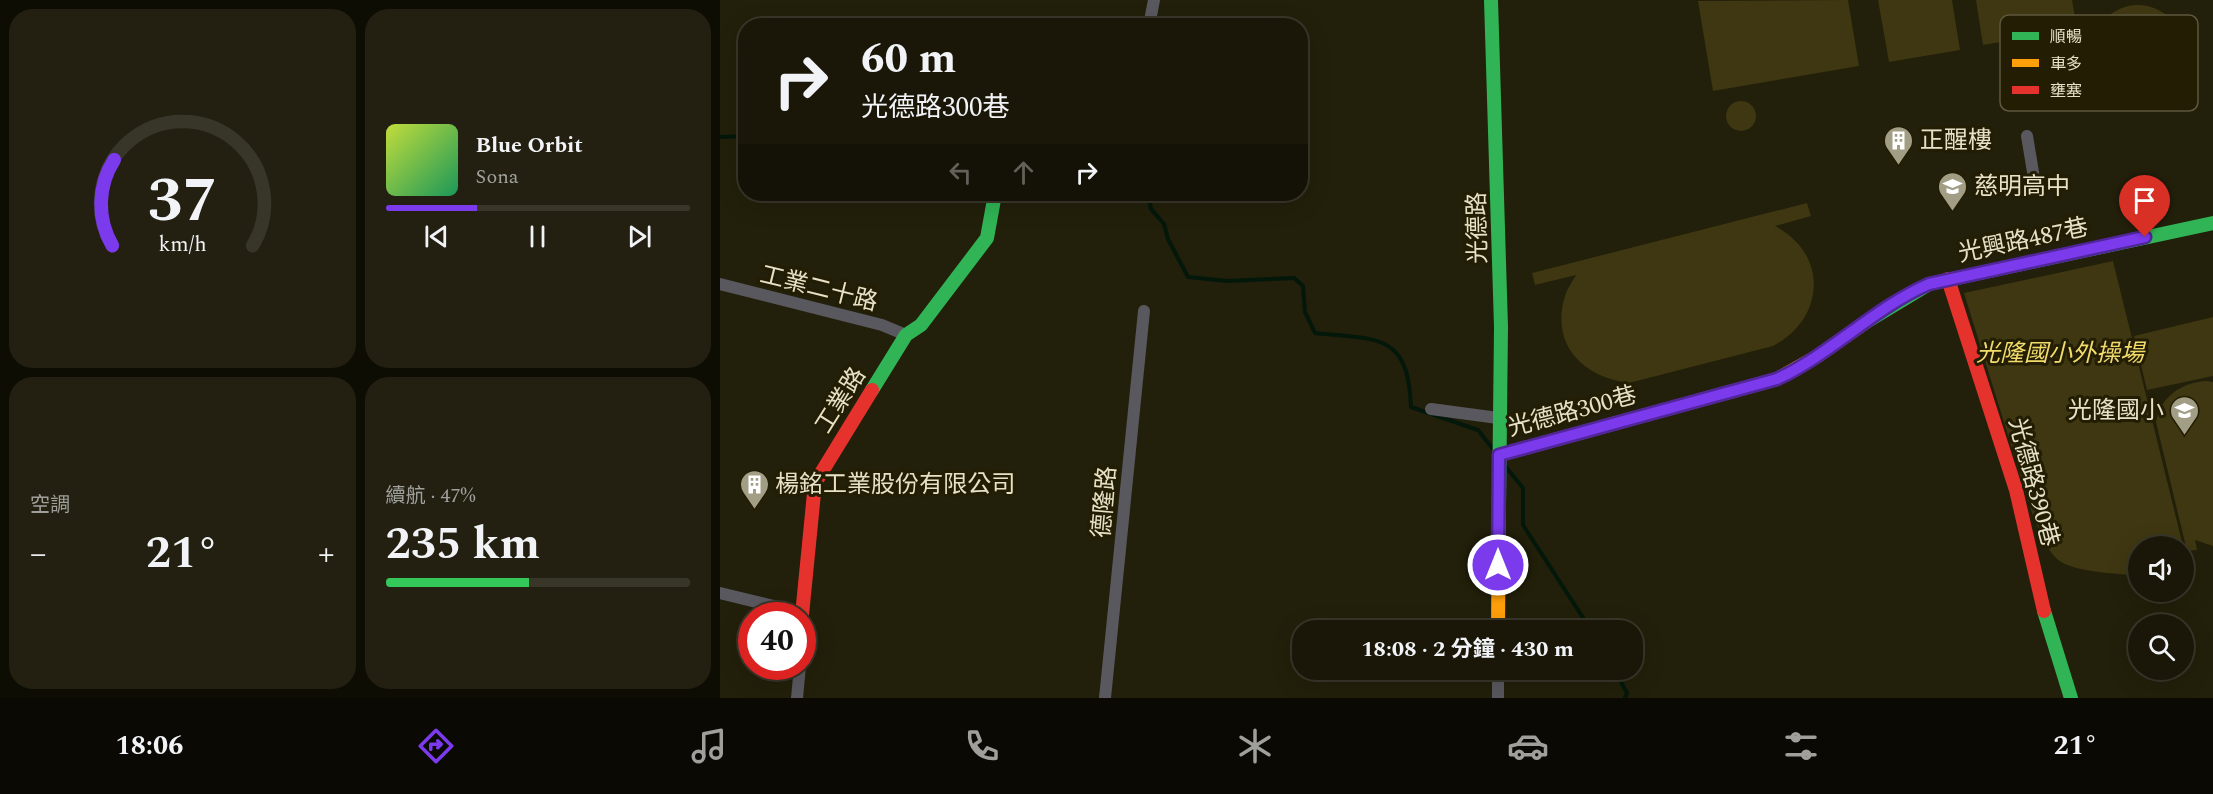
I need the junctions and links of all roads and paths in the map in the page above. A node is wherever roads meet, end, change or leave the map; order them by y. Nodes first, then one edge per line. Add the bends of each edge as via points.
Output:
1 (1154, 0) edge
2 (1491, 0) edge
3 (1151, 18) edge
4 (2027, 136) dead end
5 (2036, 184) dead end
6 (994, 201) edge
7 (2213, 223) edge
8 (1948, 279) junction
9 (720, 284) edge
10 (1144, 311) dead end
11 (906, 336) junction
12 (1431, 409) dead end
13 (1498, 418) junction
14 (1499, 455) junction
15 (720, 593) edge
16 (755, 602) edge
17 (803, 602) edge
18 (1498, 620) edge
19 (799, 680) edge
20 (1498, 680) edge
21 (797, 698) edge
22 (1105, 698) edge
23 (1498, 698) edge
24 (2071, 698) edge

1 - 3 street
2 - 13 street, 光德路 via 1501,327
4 - 5 street
6 - 11 street, 工業路 via 987,238 927,317
7 - 8 street, 光興路487巷
8 - 14 street, 光德路300巷 via 1917,289 1777,379
8 - 24 street, 光德路390巷 via 2016,490 2046,618
9 - 11 street, 工業二十路 via 882,326
10 - 22 street, 德隆路
11 - 17 street, 工業路 via 815,483
12 - 13 street
13 - 14 street, 光德路
14 - 18 street, 光德路
15 - 16 street
19 - 21 street
20 - 23 street

